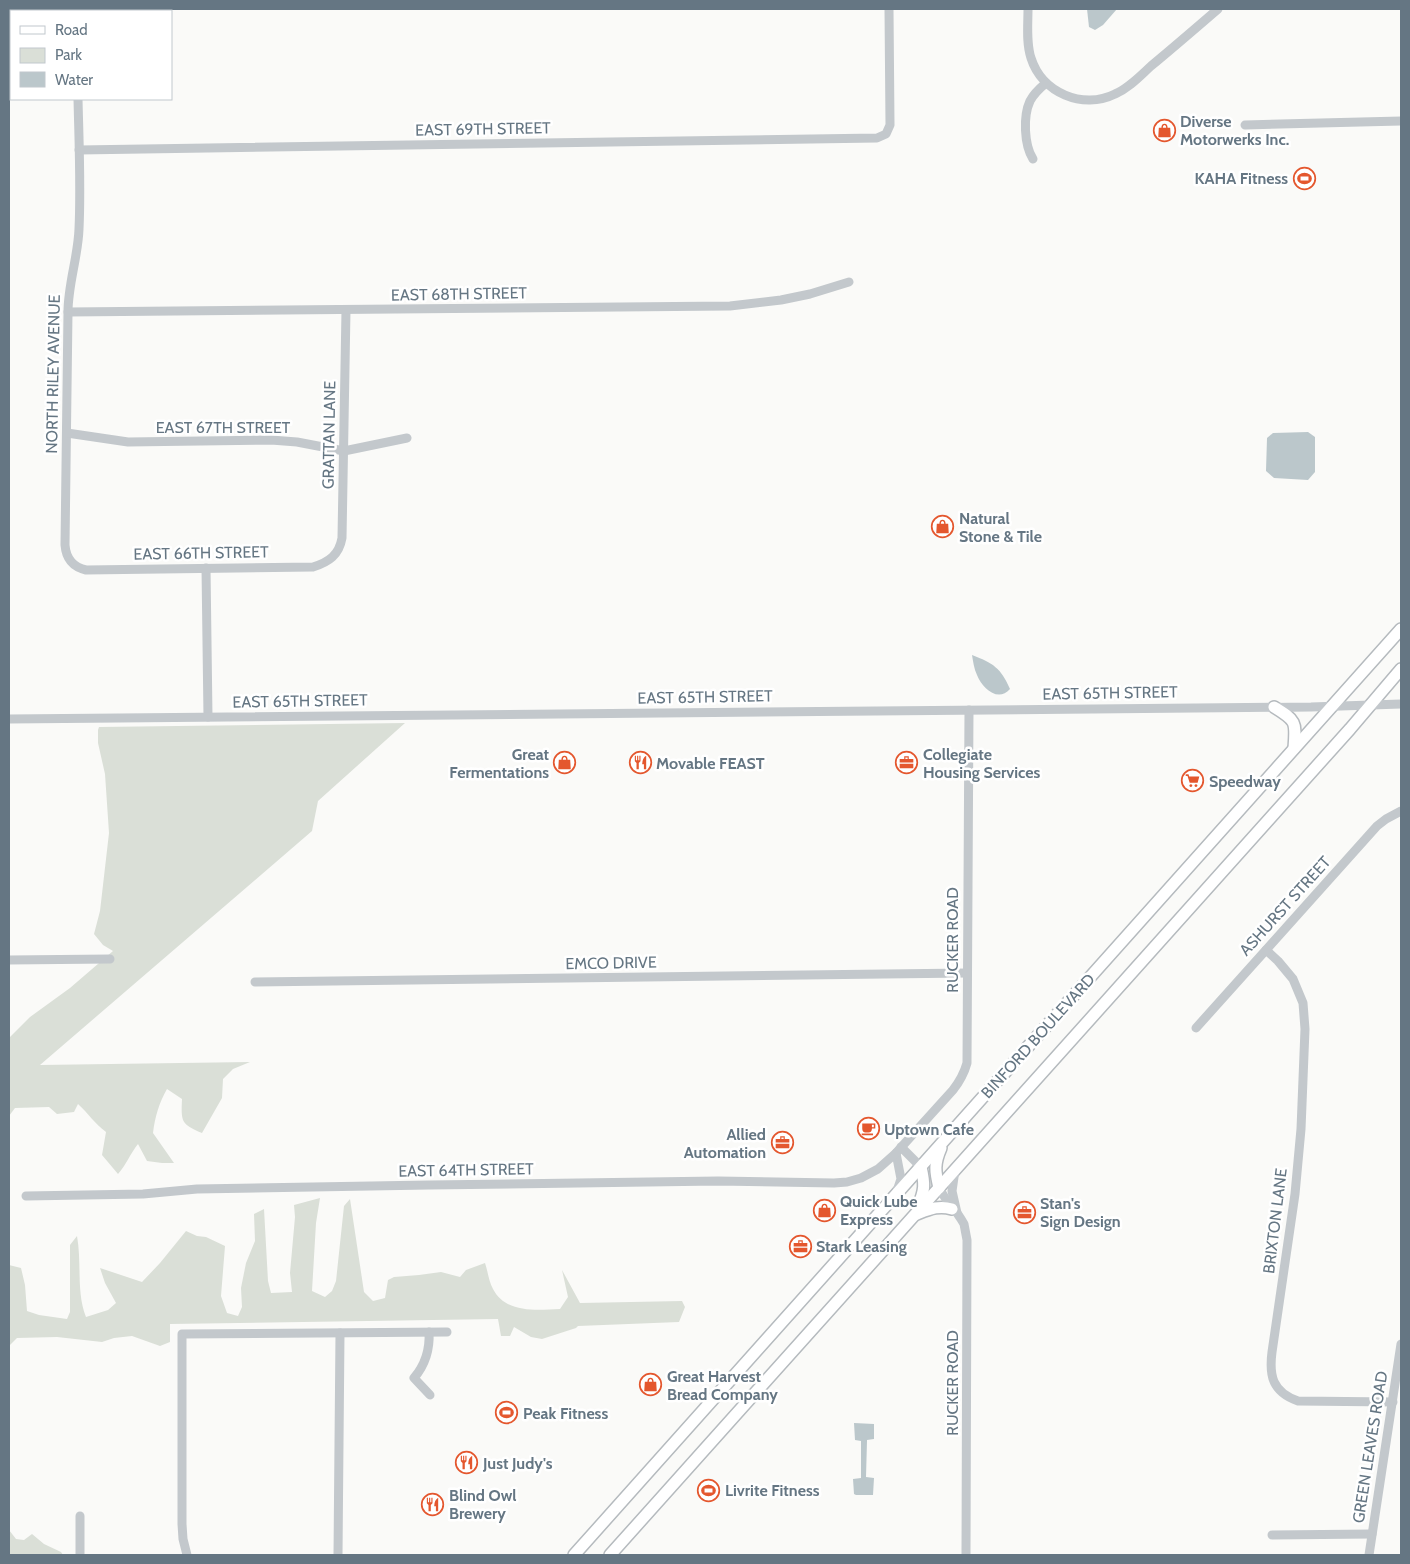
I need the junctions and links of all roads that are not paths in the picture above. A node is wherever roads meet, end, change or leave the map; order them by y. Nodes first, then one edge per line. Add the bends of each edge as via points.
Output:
1 (889, 9) edge
2 (1028, 9) edge
3 (1218, 9) edge
4 (1046, 83) junction
5 (78, 100) edge
6 (1401, 121) edge
7 (1245, 125) dead end
8 (79, 150) junction
9 (1033, 159) dead end
10 (848, 282) dead end
11 (346, 310) junction
12 (68, 312) junction
13 (67, 433) junction
14 (407, 438) dead end
15 (344, 451) junction
16 (332, 558) joint
17 (70, 560) joint
18 (206, 568) junction
19 (1401, 629) edge
20 (1401, 669) edge
21 (1401, 704) edge
22 (1369, 705) junction
23 (1332, 706) junction
24 (1274, 707) junction
25 (969, 710) junction
26 (208, 717) junction
27 (9, 718) edge
28 (1294, 748) junction
29 (1401, 811) edge
30 (1266, 950) junction
31 (110, 959) dead end
32 (9, 960) edge
33 (967, 973) junction
34 (255, 982) dead end
35 (1196, 1028) dead end
36 (944, 1142) junction
37 (899, 1150) junction
38 (920, 1167) junction
39 (955, 1170) junction
40 (939, 1188) junction
41 (896, 1194) junction
42 (26, 1196) dead end
43 (955, 1211) junction
44 (914, 1216) junction
45 (429, 1332) junction
46 (447, 1332) dead end
47 (340, 1333) junction
48 (1401, 1344) edge
49 (430, 1395) dead end
50 (1393, 1402) junction
51 (80, 1516) dead end
52 (1372, 1534) junction
53 (1272, 1535) dead end
54 (80, 1555) edge
55 (187, 1555) edge
56 (338, 1555) edge
57 (574, 1555) edge
58 (610, 1555) edge
59 (966, 1555) edge
60 (1369, 1555) edge

1 - 8 street, EAST 69TH STREET via 890,125 886,134 877,138
2 - 4 street via 1030,54
3 - 4 street via 1116,94 1091,100 1076,99
4 - 9 street via 1031,99 1026,114 1027,145
5 - 8 street, NORTH RILEY AVENUE
6 - 7 street
8 - 12 street, NORTH RILEY AVENUE via 79,229
10 - 11 street, EAST 68TH STREET via 781,300 730,306
11 - 12 street, EAST 68TH STREET
11 - 15 street, GRATTAN LANE
12 - 13 street, NORTH RILEY AVENUE
13 - 15 street, EAST 67TH STREET via 128,442 272,440
13 - 17 street, NORTH RILEY AVENUE via 65,544
14 - 15 street, EAST 67TH STREET
15 - 16 street, GRATTAN LANE via 342,538
16 - 18 street, EAST 66TH STREET via 313,567
17 - 18 street, EAST 66TH STREET via 86,570
18 - 26 street
19 - 23 main road, BINFORD BOULEVARD
20 - 22 main road, BINFORD BOULEVARD
21 - 22 street, EAST 65TH STREET
22 - 23 street, EAST 65TH STREET
22 - 39 main road, BINFORD BOULEVARD
23 - 24 street, EAST 65TH STREET
23 - 28 main road, BINFORD BOULEVARD
24 - 25 street, EAST 65TH STREET
24 - 28 main road via 1294,722
25 - 26 street, EAST 65TH STREET
25 - 33 street, RUCKER ROAD
26 - 27 street, EAST 65TH STREET
28 - 36 main road, BINFORD BOULEVARD
29 - 30 street, ASHURST STREET via 1377,826
30 - 35 street, ASHURST STREET
30 - 50 street, BRIXTON LANE via 1293,979 1305,1023 1298,1158 1271,1375 1281,1391 1298,1400
31 - 32 street
33 - 34 street, EMCO DRIVE
33 - 37 street, RUCKER ROAD via 964,1073 953,1090
36 - 38 main road, BINFORD BOULEVARD
36 - 40 main road via 935,1162
37 - 38 street
37 - 41 street via 901,1179
37 - 42 street, EAST 64TH STREET via 871,1174 842,1182 197,1189 143,1194
38 - 41 main road, BINFORD BOULEVARD
38 - 44 main road via 924,1193
39 - 40 main road, BINFORD BOULEVARD
39 - 43 street, RUCKER ROAD via 952,1191
40 - 43 street, RUCKER ROAD
40 - 44 main road, BINFORD BOULEVARD
41 - 57 main road, BINFORD BOULEVARD
43 - 44 main road via 935,1207
43 - 59 street, RUCKER ROAD via 964,1224 967,1248
44 - 58 main road, BINFORD BOULEVARD
45 - 46 street
45 - 47 street
45 - 49 street via 427,1354 414,1378
47 - 55 street via 182,1334 182,1524
47 - 56 street
48 - 50 street, GREEN LEAVES ROAD
50 - 52 street, GREEN LEAVES ROAD
51 - 54 street
52 - 53 street
52 - 60 street, GREEN LEAVES ROAD

